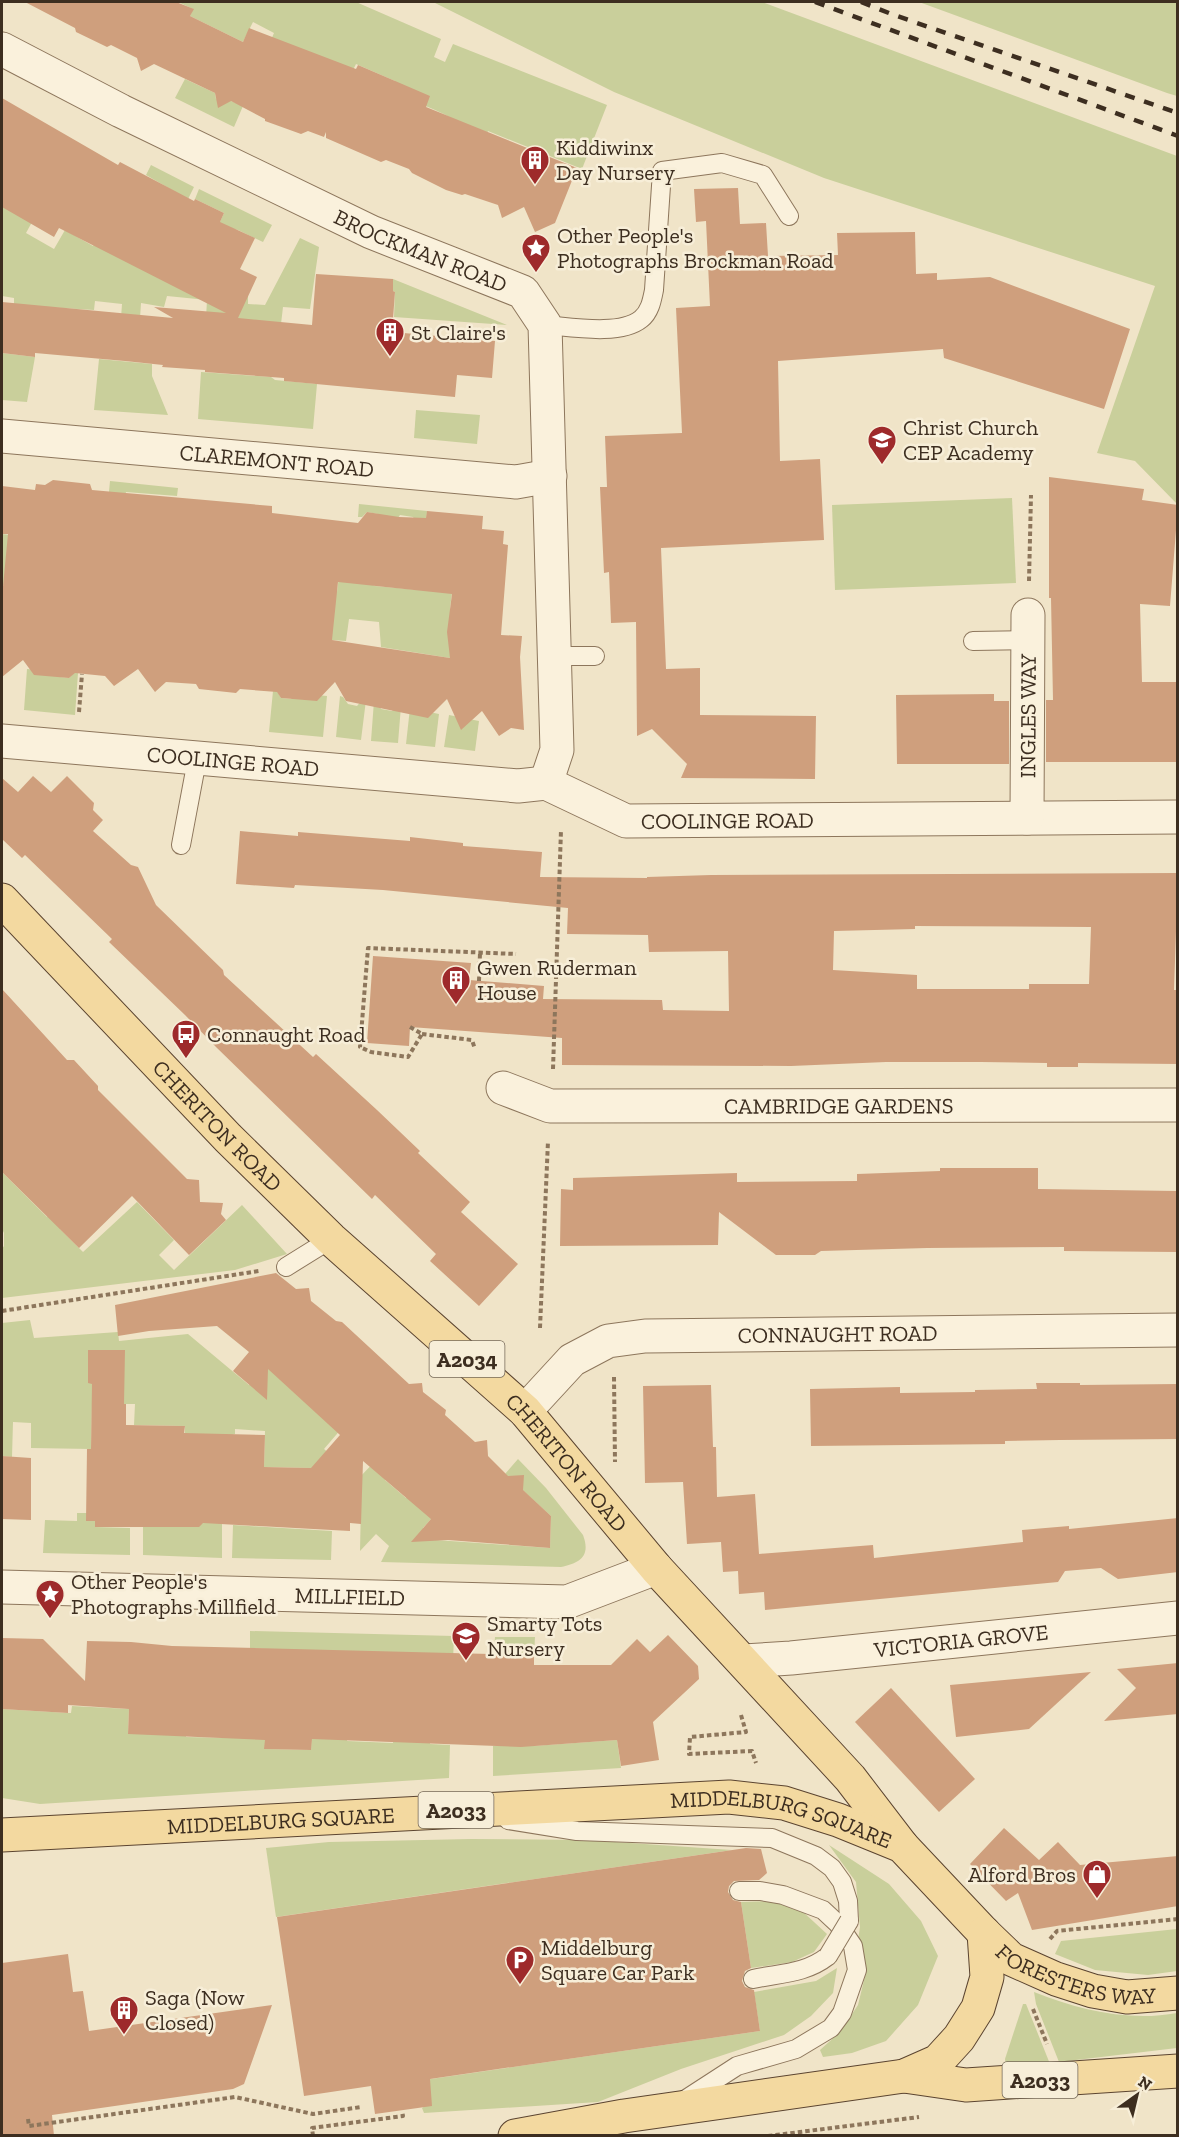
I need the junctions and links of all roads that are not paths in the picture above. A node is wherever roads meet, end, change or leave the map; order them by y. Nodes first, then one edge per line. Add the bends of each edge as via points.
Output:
1 (2, 49) edge
2 (789, 216) dead end
3 (545, 325) junction
4 (2, 435) edge
5 (550, 476) junction
6 (1028, 628) joint
7 (973, 640) dead end
8 (554, 656) junction
9 (595, 656) dead end
10 (2, 741) edge
11 (196, 760) junction
12 (546, 783) junction
13 (1178, 817) edge
14 (1027, 818) junction
15 (181, 845) dead end
16 (2, 900) edge
17 (504, 1088) dead end
18 (1178, 1105) edge
19 (331, 1239) junction
20 (286, 1267) road end
21 (1178, 1330) edge
22 (525, 1411) junction
23 (656, 1568) junction
24 (2, 1587) edge
25 (1178, 1618) edge
26 (744, 1661) junction
27 (443, 1811) junction
28 (2, 1835) edge
29 (902, 1846) junction
30 (740, 1891) dead end
31 (984, 1933) junction
32 (753, 1979) dead end
33 (1178, 1993) edge
34 (1178, 2071) edge
35 (904, 2076) junction
36 (670, 2110) junction
37 (613, 2126) edge
38 (515, 2136) edge

1 - 3 street, BROCKMAN ROAD via 371,232 523,292
2 - 3 lane via 763,175 722,163 662,171 654,290 651,306 643,318 618,328
3 - 5 street
4 - 5 street, CLAREMONT ROAD via 516,482
5 - 8 street
6 - 7 lane
6 - 14 street, INGLES WAY
8 - 9 lane
8 - 12 street via 557,750
10 - 11 street, COOLINGE ROAD
11 - 12 street, COOLINGE ROAD via 518,786
11 - 15 lane
12 - 14 street, COOLINGE ROAD via 626,821
13 - 14 street, COOLINGE ROAD
16 - 19 main road, CHERITON ROAD / A2034 via 228,1138
17 - 18 street, CAMBRIDGE GARDENS via 550,1106
19 - 20 lane
19 - 22 main road, CHERITON ROAD / A2034
21 - 22 street, CONNAUGHT ROAD via 645,1336 608,1341 572,1360
22 - 23 main road, CHERITON ROAD / A2034
23 - 24 street, MILLFIELD via 567,1602
23 - 26 main road, CHERITON ROAD / A2034
25 - 26 street, VICTORIA GROVE
26 - 29 main road, CHERITON ROAD / A2034 via 850,1778
27 - 28 main road, MIDDELBURG SQUARE / A2033
27 - 29 main road, MIDDELBURG SQUARE / A2033 via 729,1797 784,1803
27 - 32 lane, bridge via 577,1831 772,1839 816,1856 842,1882 849,1921 828,1956 817,1965
29 - 31 main road, MIDDELBURG SQUARE / A2033
30 - 36 lane via 783,1895 823,1910 853,1946 857,1970 842,2013 831,2028 796,2049 737,2066
31 - 33 main road, FORESTERS WAY / A2033 via 1011,1959 1093,1991 1127,1997
31 - 35 main road, A2033 via 987,1977 978,2008 938,2061
34 - 35 main road, A2033 via 966,2085
35 - 36 main road, A2033
36 - 37 main road, A2033
37 - 38 main road, A2033

